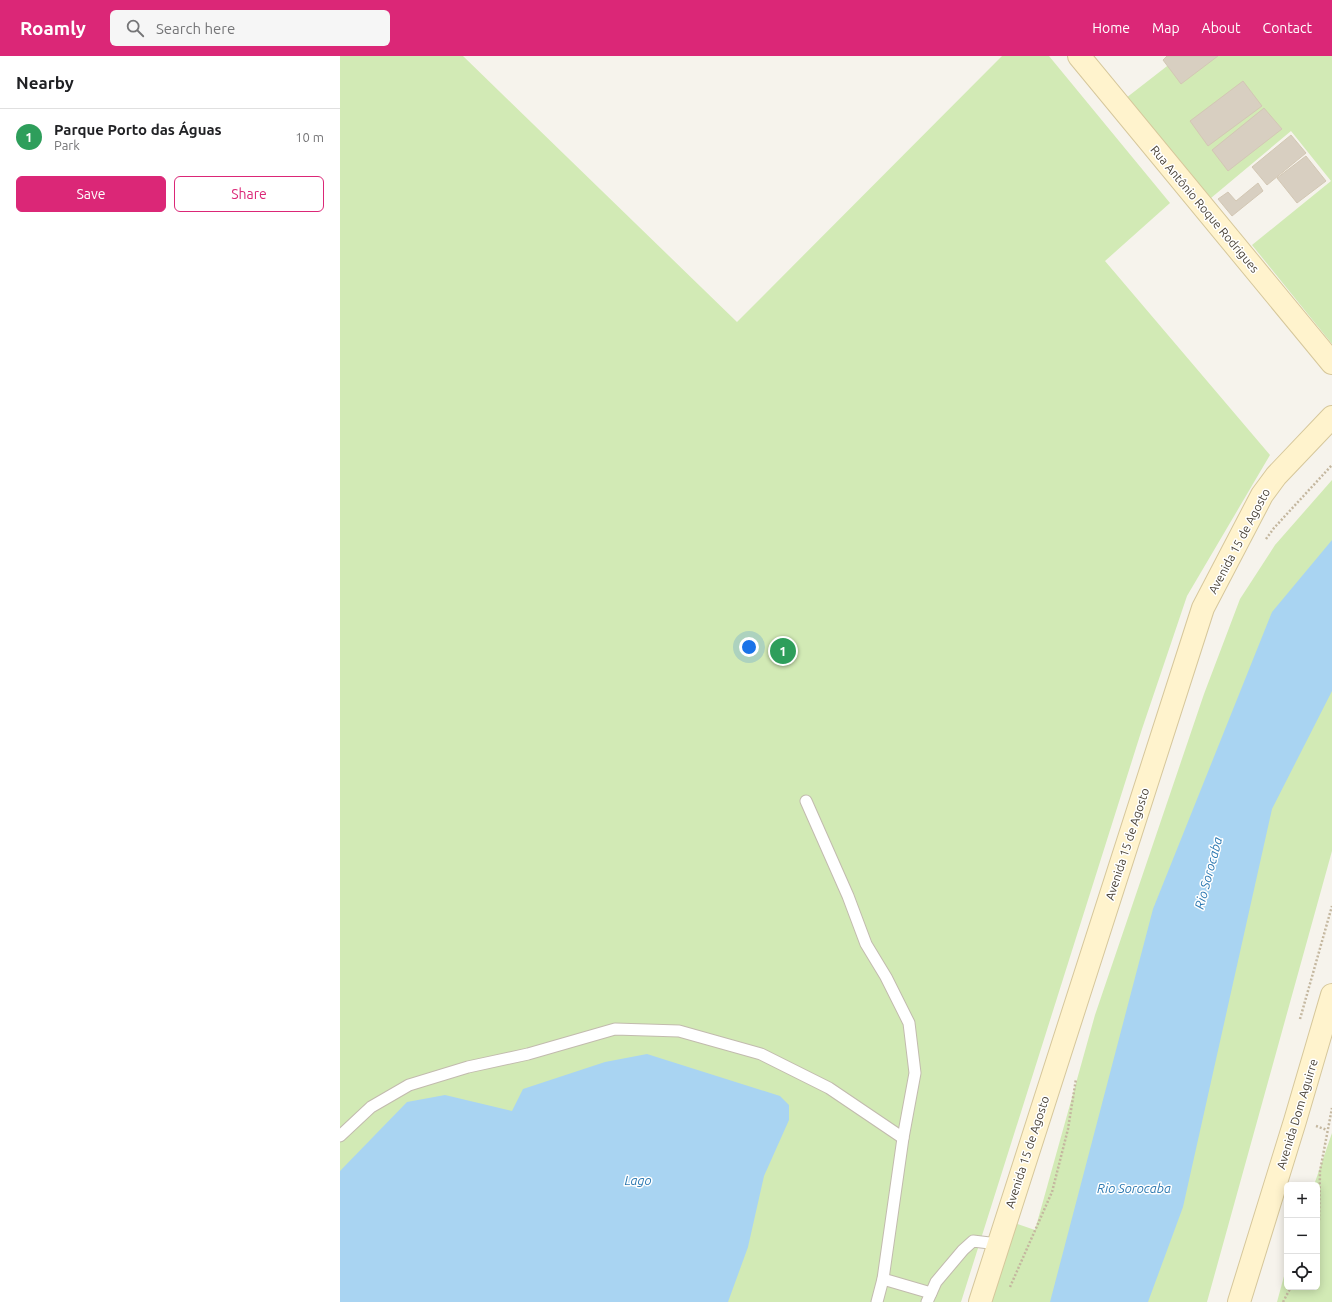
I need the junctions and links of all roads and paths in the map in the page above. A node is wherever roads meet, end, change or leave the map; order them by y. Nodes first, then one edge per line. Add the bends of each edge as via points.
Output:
1 (1079, 56) edge
2 (1332, 363) edge
3 (1332, 416) edge
4 (1332, 465) edge
5 (1264, 541) dead end
6 (806, 801) dead end
7 (1332, 906) edge
8 (1332, 995) edge
9 (1298, 1025) dead end
10 (1077, 1076) dead end
11 (1332, 1108) edge
12 (340, 1136) edge
13 (903, 1138) junction
14 (1320, 1218) edge
15 (998, 1244) junction
16 (883, 1279) junction
17 (1009, 1288) dead end
18 (1289, 1290) edge
19 (929, 1298) edge
20 (877, 1302) edge
21 (980, 1302) edge
22 (1239, 1302) edge
23 (1282, 1302) edge

1 - 2 main road, Rua Antônio Roque Rodrigues
3 - 15 main road, Avenida 15 de Agosto via 1276,476 1262,495 1203,608
4 - 5 path
6 - 13 lane via 866,944 909,1023 915,1073
7 - 9 path
8 - 22 main road, Avenida Dom Aguirre via 1296,1121
10 - 17 path via 1068,1129 1052,1192
11 - 14 path via 1320,1170
12 - 13 lane via 371,1107 409,1085 616,1029 679,1032 761,1054 829,1088
13 - 16 lane
15 - 19 lane via 973,1241 962,1250 936,1282
15 - 21 main road, Avenida 15 de Agosto
16 - 19 lane
16 - 20 lane
18 - 23 path

